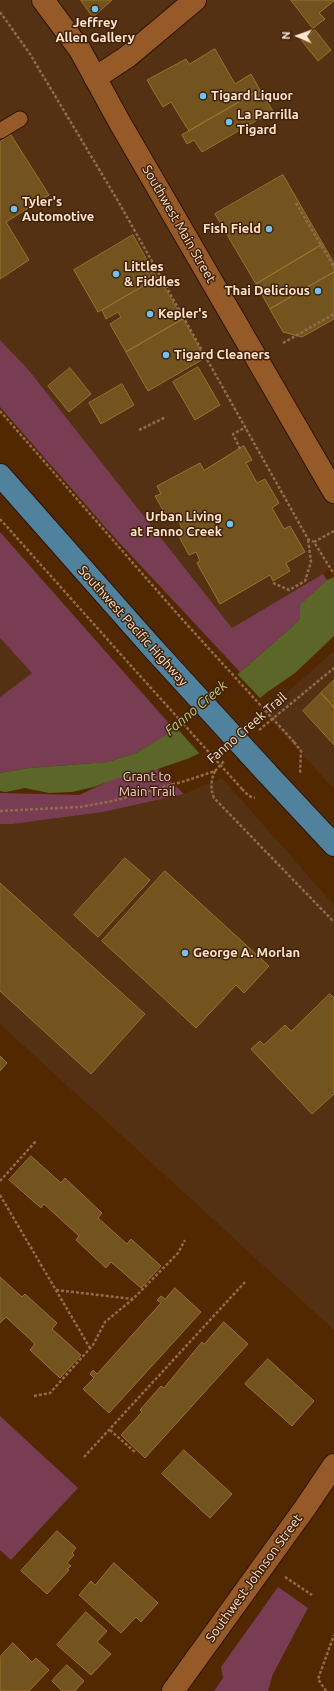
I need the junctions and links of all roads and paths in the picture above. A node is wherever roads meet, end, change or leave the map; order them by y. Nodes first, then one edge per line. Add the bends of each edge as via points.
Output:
1 (43, 0) edge
2 (195, 0) edge
3 (0, 12) edge
4 (95, 78) junction
5 (20, 119) dead end
6 (0, 131) edge
7 (296, 203) dead end
8 (334, 267) edge
9 (334, 314) edge
10 (283, 343) dead end
11 (0, 411) edge
12 (166, 417) dead end
13 (246, 427) junction
14 (139, 430) dead end
15 (240, 449) dead end
16 (0, 475) edge
17 (334, 492) edge
18 (0, 519) edge
19 (334, 531) edge
20 (308, 539) junction
21 (314, 542) junction
22 (334, 574) edge
23 (273, 583) dead end
24 (334, 668) edge
25 (254, 735) dead end
26 (294, 742) dead end
27 (230, 756) dead end
28 (215, 771) junction
29 (242, 789) dead end
30 (0, 811) edge
31 (334, 845) edge
32 (334, 922) edge
33 (36, 1141) dead end
34 (0, 1181) edge
35 (0, 1195) edge
36 (185, 1240) dead end
37 (245, 1282) dead end
38 (55, 1290) junction
39 (133, 1299) junction
40 (90, 1348) junction
41 (34, 1396) dead end
42 (110, 1430) junction
43 (136, 1453) dead end
44 (84, 1457) dead end
45 (334, 1465) edge
46 (282, 1575) dead end
47 (312, 1595) dead end
48 (334, 1636) edge
49 (172, 1691) edge
50 (326, 1691) edge

1 - 4 street, Southwest Main Street via 80,50
2 - 4 street via 127,57
3 - 13 path via 30,54 114,195
4 - 17 street, Southwest Main Street
5 - 6 lane
7 - 8 path
9 - 10 path
11 - 26 path, bridge via 181,618
12 - 14 path
13 - 15 path via 233,434
13 - 20 path
16 - 31 highway, Southwest Pacific Highway, bridge via 150,645
18 - 29 path, bridge
19 - 21 path
20 - 21 path
20 - 23 path via 311,562 305,581 289,590
21 - 22 path
24 - 25 path, Fanno Creek Trail
27 - 28 path, Fanno Creek Trail
28 - 30 path, Fanno Creek Trail via 113,801 80,807
28 - 32 path via 211,791 214,798
33 - 34 path
35 - 38 path
36 - 39 path via 178,1253
37 - 42 path
38 - 39 path
38 - 40 path
39 - 40 path via 105,1322
40 - 41 path via 50,1393
42 - 43 path
42 - 44 path
45 - 49 street, Southwest Johnson Street
46 - 47 path
48 - 50 path via 318,1679

